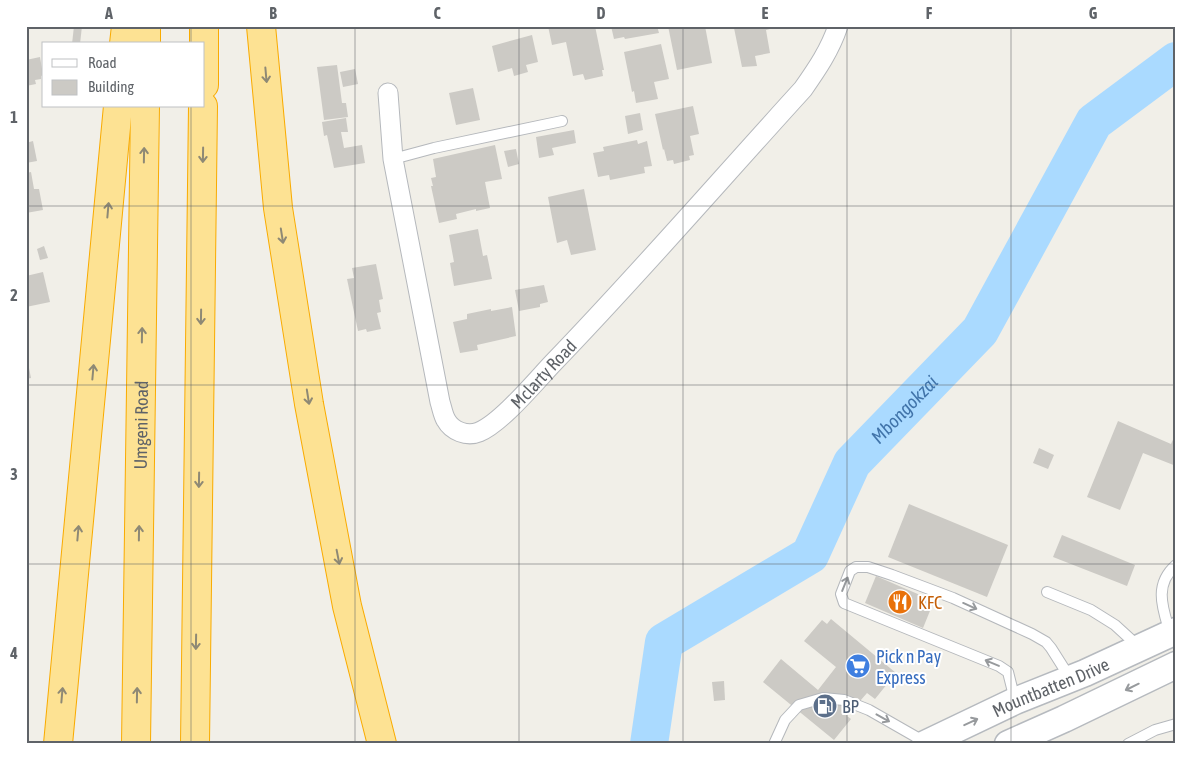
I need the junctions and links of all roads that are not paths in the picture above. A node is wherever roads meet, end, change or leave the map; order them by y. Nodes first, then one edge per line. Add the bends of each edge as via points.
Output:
1 (126, 26) edge
2 (146, 26) edge
3 (204, 26) edge
4 (261, 26) edge
5 (838, 26) edge
6 (124, 42) edge
7 (146, 42) edge
8 (204, 42) edge
9 (388, 93) dead end
10 (118, 108) edge
11 (145, 108) edge
12 (204, 108) edge
13 (562, 121) dead end
14 (393, 159) junction
15 (1176, 565) edge
16 (1047, 592) dead end
17 (1173, 632) edge
18 (1139, 648) junction
19 (1176, 665) edge
20 (1071, 679) junction
21 (1015, 701) junction
22 (1176, 724) edge
23 (926, 743) edge
24 (58, 744) edge
25 (136, 744) edge
26 (195, 744) edge
27 (382, 744) edge
28 (774, 744) edge
29 (1008, 744) edge
30 (1128, 744) edge

1 - 6 highway
2 - 7 highway
3 - 8 highway
4 -> 27 highway via 278,208 309,404 347,606
5 - 14 street, Mclarty Road via 822,62 803,89 576,340 494,424 478,433 468,435 456,430 446,420
9 - 14 street, Mclarty Road
24 -> 10 highway
25 -> 11 highway, Umgeni Road
12 -> 26 highway
13 - 14 lane
15 - 17 lane via 1167,575 1161,598
16 - 18 lane via 1115,624
17 - 18 main road, Mountbatten Drive
18 - 20 main road, Mountbatten Drive
19 -> 29 main road, Mountbatten Drive
20 - 21 main road, Mountbatten Drive
21 -> 20 lane via 1005,669 844,603 841,594 850,572 856,567 868,567 892,575 1032,634 1051,648
23 -> 21 main road, Mountbatten Drive
22 - 30 lane via 1155,730
28 -> 23 lane via 785,720 799,705 823,698 844,700 869,710

